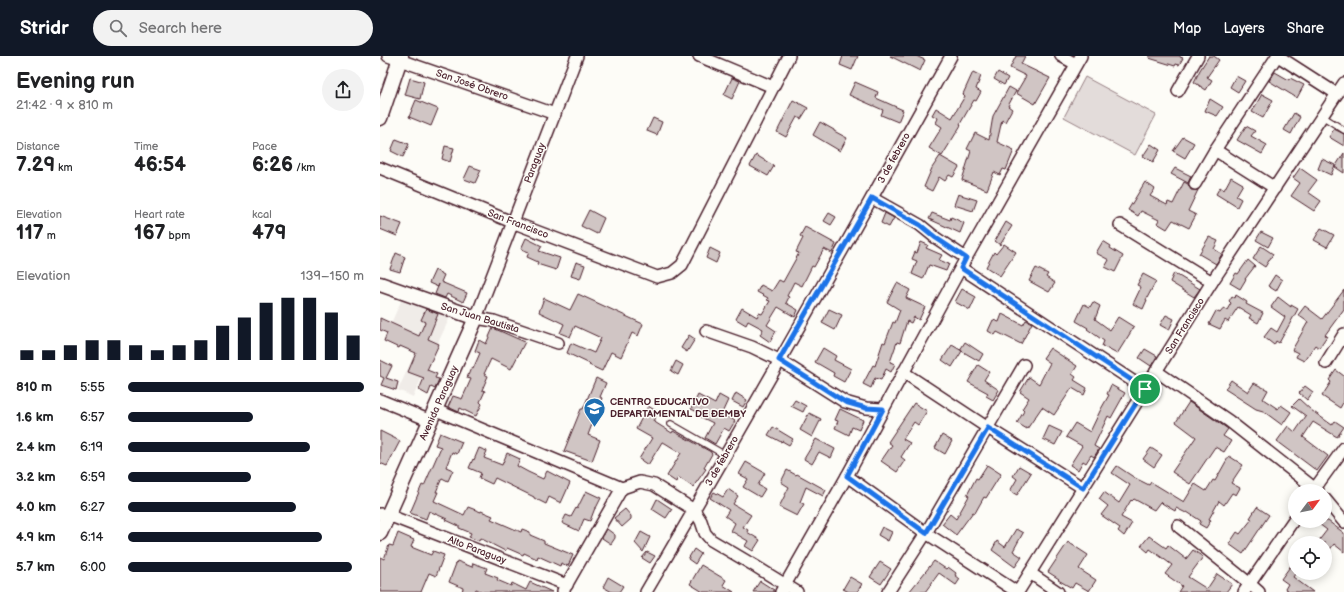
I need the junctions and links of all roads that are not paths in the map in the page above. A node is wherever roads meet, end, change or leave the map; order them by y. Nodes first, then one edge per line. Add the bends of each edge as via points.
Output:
1 (577, 56) edge
2 (699, 56) edge
3 (789, 56) edge
4 (951, 56) edge
5 (1061, 56) edge
6 (1198, 56) edge
7 (1277, 56) edge
8 (397, 57) edge
9 (1078, 60) edge
10 (1344, 83) edge
11 (772, 87) junction
12 (1178, 91) dead end
13 (1337, 94) junction
14 (555, 114) junction
15 (1322, 116) junction
16 (380, 118) edge
17 (1344, 130) edge
18 (1215, 150) junction
19 (380, 168) edge
20 (1195, 184) dead end
21 (1276, 188) junction
22 (872, 198) junction
23 (512, 222) junction
24 (1120, 225) dead end
25 (963, 263) junction
26 (495, 271) joint
27 (1212, 282) junction
28 (380, 284) edge
29 (476, 318) junction
30 (706, 330) dead end
31 (1344, 334) edge
32 (558, 343) dead end
33 (779, 360) junction
34 (1326, 363) dead end
35 (1024, 365) dead end
36 (1156, 371) junction
37 (903, 372) junction
38 (1145, 389) junction
39 (380, 400) edge
40 (883, 409) junction
41 (434, 415) junction
42 (671, 424) dead end
43 (988, 428) junction
44 (1344, 448) edge
45 (725, 455) junction
46 (847, 476) junction
47 (1308, 484) edge
48 (1320, 484) edge
49 (622, 488) junction
50 (1083, 488) junction
51 (1332, 507) edge
52 (694, 510) junction
53 (384, 515) edge
54 (1344, 522) edge
55 (1178, 526) dead end
56 (1288, 528) edge
57 (380, 533) edge
58 (926, 533) junction
59 (1030, 573) junction
60 (783, 588) edge
61 (1247, 588) edge
62 (565, 589) edge
63 (646, 592) edge
64 (797, 592) edge
65 (888, 592) edge
66 (1017, 592) edge
67 (1058, 592) edge
68 (1259, 592) edge

1 - 14 street, Paraguay
2 - 11 street
3 - 11 street
4 - 22 street, 3 de febrero
5 - 9 street
6 - 12 street
7 - 13 street
7 - 18 street
8 - 14 street, San José Obrero
8 - 16 street
9 - 25 street
10 - 13 street, San Francisco
11 - 23 street, San Francisco via 682,265 672,273 657,277
13 - 15 street, San Francisco
14 - 23 street, Paraguay
15 - 17 lane
15 - 21 street, San Francisco
18 - 20 street
18 - 21 street
19 - 23 street, San Francisco
21 - 27 street, San Francisco
22 - 25 street via 920,225
22 - 33 street, 3 de febrero
23 - 26 street, Paraguay
24 - 27 street
25 - 37 street
25 - 38 street
26 - 29 street, Avenida Paraguay
27 - 36 street, San Francisco
28 - 29 street, San Juan Bautista
29 - 32 street, San Juan Bautista via 494,321
29 - 41 street, Avenida Paraguay
30 - 33 street via 752,346
31 - 34 street
33 - 40 street via 845,402 866,408
33 - 45 street, 3 de febrero
35 - 43 street
36 - 38 street, San Francisco
36 - 47 street via 1229,421
37 - 40 street
37 - 43 street
38 - 50 street, San Francisco
39 - 41 street
40 - 46 street
41 - 49 street
41 - 53 street, Avenida Paraguay
42 - 45 lane
43 - 50 street
43 - 58 street
44 - 48 street
45 - 52 street, 3 de febrero
46 - 58 street
46 - 60 street
49 - 52 street via 640,482 654,485
49 - 62 street
50 - 59 street, San Francisco
51 - 54 street
52 - 60 street via 711,540
52 - 63 street, 3 de febrero
53 - 57 street, Avenida Paraguay
53 - 62 street, Alto Paraguay
55 - 61 street
56 - 61 street
58 - 65 street
58 - 66 street
59 - 66 street, San Francisco
59 - 67 street
60 - 64 street
61 - 68 street

